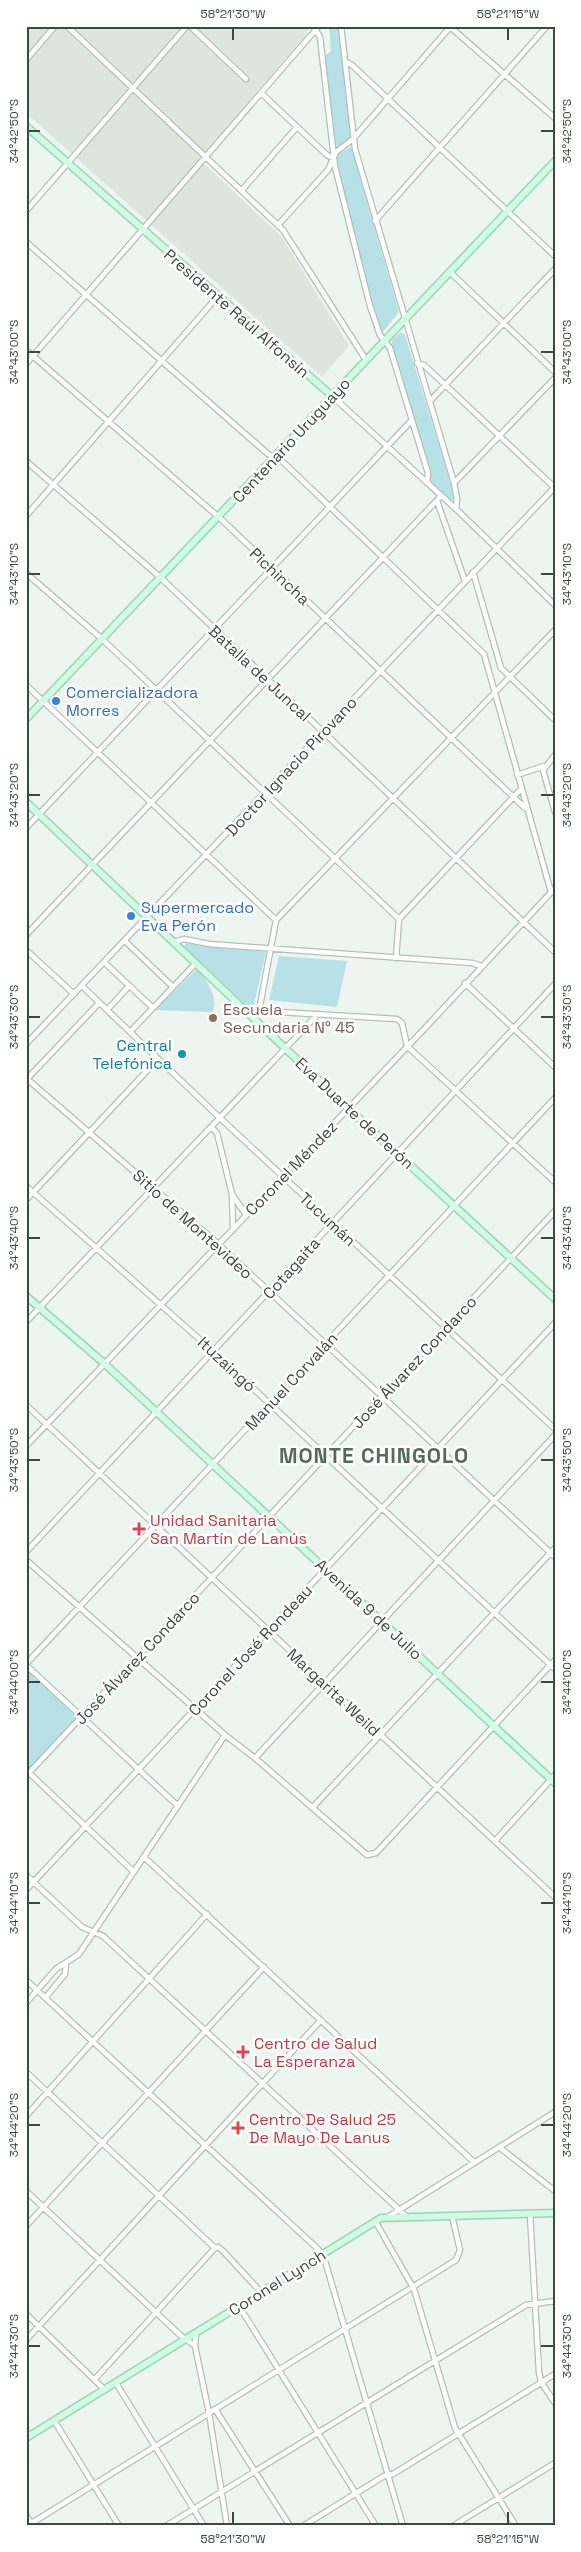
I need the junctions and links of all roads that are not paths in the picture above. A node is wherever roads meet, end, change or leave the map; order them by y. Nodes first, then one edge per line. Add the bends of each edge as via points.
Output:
1 (55, 26) edge
2 (67, 26) edge
3 (189, 26) edge
4 (340, 26) edge
5 (548, 26) edge
6 (316, 27) edge
7 (450, 27) edge
8 (26, 60) edge
9 (345, 61) junction
10 (505, 74) junction
11 (246, 79) dead end
12 (133, 89) junction
13 (261, 93) junction
14 (388, 99) junction
15 (555, 118) edge
16 (26, 126) edge
17 (297, 127) junction
18 (353, 139) junction
19 (441, 148) junction
20 (205, 157) junction
21 (333, 158) junction
22 (555, 161) edge
23 (68, 163) junction
24 (242, 190) junction
25 (26, 211) edge
26 (507, 211) junction
27 (375, 221) junction
28 (278, 225) junction
29 (143, 229) junction
30 (26, 242) edge
31 (555, 256) edge
32 (555, 269) edge
33 (450, 272) junction
34 (87, 294) junction
35 (218, 296) junction
36 (404, 320) junction
37 (503, 323) junction
38 (384, 341) junction
39 (26, 350) edge
40 (33, 356) junction
41 (366, 360) junction
42 (161, 361) junction
43 (417, 363) junction
44 (26, 364) edge
45 (555, 372) edge
46 (555, 378) edge
47 (446, 385) junction
48 (332, 396) junction
49 (430, 401) junction
50 (412, 420) junction
51 (108, 422) junction
52 (500, 435) junction
53 (388, 446) junction
54 (275, 457) junction
55 (26, 461) edge
56 (426, 483) junction
57 (454, 483) junction
58 (54, 485) junction
59 (555, 487) edge
60 (439, 499) junction
61 (329, 507) junction
62 (456, 509) junction
63 (26, 516) edge
64 (218, 516) junction
65 (496, 548) junction
66 (384, 558) junction
67 (272, 568) junction
68 (473, 572) junction
69 (26, 573) edge
70 (160, 577) junction
71 (465, 581) junction
72 (555, 605) edge
73 (439, 610) junction
74 (326, 619) junction
75 (215, 629) junction
76 (555, 630) edge
77 (102, 639) junction
78 (380, 671) junction
79 (509, 677) junction
80 (269, 680) junction
81 (26, 685) edge
82 (156, 690) junction
83 (494, 692) junction
84 (44, 700) junction
85 (26, 719) edge
86 (555, 720) edge
87 (322, 732) junction
88 (451, 738) junction
89 (210, 741) junction
90 (98, 752) junction
91 (555, 755) edge
92 (544, 768) junction
93 (517, 775) junction
94 (521, 789) junction
95 (265, 793) junction
96 (513, 798) junction
97 (394, 799) junction
98 (26, 802) edge
99 (151, 804) junction
100 (526, 809) junction
101 (555, 812) edge
102 (39, 814) junction
103 (26, 828) edge
104 (207, 855) junction
105 (455, 859) junction
106 (335, 860) junction
107 (93, 866) junction
108 (553, 890) edge
109 (147, 916) junction
110 (398, 919) junction
111 (276, 920) junction
112 (523, 923) junction
113 (26, 936) edge
114 (124, 940) junction
115 (174, 942) junction
116 (271, 949) junction
117 (26, 950) edge
118 (555, 952) edge
119 (396, 958) junction
120 (104, 962) junction
121 (196, 963) junction
122 (481, 966) junction
123 (465, 983) junction
124 (555, 984) edge
125 (82, 986) junction
126 (129, 986) junction
127 (173, 987) junction
128 (74, 994) junction
129 (99, 1003) junction
130 (152, 1008) junction
131 (107, 1010) junction
132 (245, 1010) junction
133 (259, 1010) junction
134 (318, 1014) junction
135 (514, 1030) junction
136 (130, 1032) junction
137 (26, 1044) edge
138 (408, 1046) junction
139 (286, 1048) junction
140 (158, 1059) junction
141 (555, 1067) edge
142 (27, 1079) edge
143 (456, 1091) junction
144 (555, 1098) edge
145 (348, 1108) junction
146 (220, 1118) junction
147 (227, 1125) junction
148 (213, 1129) junction
149 (89, 1132) junction
150 (513, 1144) junction
151 (399, 1153) junction
152 (283, 1176) junction
153 (555, 1182) edge
154 (26, 1186) edge
155 (154, 1188) junction
156 (34, 1192) junction
157 (232, 1194) junction
158 (26, 1200) edge
159 (455, 1206) junction
160 (555, 1211) edge
161 (246, 1215) junction
162 (333, 1222) junction
163 (233, 1228) junction
164 (218, 1244) junction
165 (96, 1248) junction
166 (511, 1258) junction
167 (390, 1276) junction
168 (270, 1292) junction
169 (26, 1296) edge
170 (555, 1298) edge
171 (162, 1304) junction
172 (40, 1308) junction
173 (26, 1322) edge
174 (555, 1323) edge
175 (446, 1328) junction
176 (325, 1344) junction
177 (214, 1351) junction
178 (105, 1364) junction
179 (502, 1380) junction
180 (382, 1396) junction
181 (269, 1404) junction
182 (26, 1405) edge
183 (157, 1412) junction
184 (48, 1424) junction
185 (555, 1429) edge
186 (555, 1435) edge
187 (26, 1446) edge
188 (438, 1448) junction
189 (326, 1456) junction
190 (212, 1465) junction
191 (101, 1473) junction
192 (494, 1501) junction
193 (382, 1509) junction
194 (268, 1517) junction
195 (156, 1526) junction
196 (555, 1548) edge
197 (26, 1552) edge
198 (550, 1553) junction
199 (555, 1557) edge
200 (26, 1560) edge
201 (438, 1561) junction
202 (325, 1569) junction
203 (212, 1578) junction
204 (79, 1607) junction
205 (495, 1613) junction
206 (381, 1622) junction
207 (268, 1631) junction
208 (136, 1658) junction
209 (555, 1660) edge
210 (26, 1664) edge
211 (550, 1665) junction
212 (555, 1669) edge
213 (438, 1674) junction
214 (324, 1682) junction
215 (195, 1709) junction
216 (82, 1717) junction
217 (493, 1726) junction
218 (225, 1735) junction
219 (380, 1735) junction
220 (255, 1758) junction
221 (138, 1769) junction
222 (27, 1773) edge
223 (553, 1779) edge
224 (437, 1786) junction
225 (178, 1806) junction
226 (313, 1807) junction
227 (86, 1826) junction
228 (495, 1841) junction
229 (144, 1857) junction
230 (134, 1872) junction
231 (26, 1875) edge
232 (34, 1882) junction
233 (26, 1890) edge
234 (554, 1893) edge
235 (206, 1914) junction
236 (93, 1932) junction
237 (66, 1963) junction
238 (264, 1967) junction
239 (149, 1978) junction
240 (26, 1980) edge
241 (38, 1991) junction
242 (46, 1997) junction
243 (26, 2004) edge
244 (321, 2020) junction
245 (206, 2030) junction
246 (93, 2041) junction
247 (26, 2072) edge
248 (265, 2084) junction
249 (48, 2092) junction
250 (149, 2093) junction
251 (555, 2112) edge
252 (549, 2115) junction
253 (26, 2116) edge
254 (555, 2120) edge
255 (103, 2144) junction
256 (207, 2146) junction
257 (499, 2147) junction
258 (474, 2162) junction
259 (555, 2191) edge
260 (26, 2192) edge
261 (160, 2195) junction
262 (44, 2208) junction
263 (400, 2209) junction
264 (555, 2213) edge
265 (530, 2214) junction
266 (408, 2216) junction
267 (452, 2216) junction
268 (388, 2217) junction
269 (375, 2221) junction
270 (26, 2226) edge
271 (215, 2248) junction
272 (322, 2254) junction
273 (100, 2261) junction
274 (412, 2286) junction
275 (261, 2292) junction
276 (534, 2302) junction
277 (555, 2302) edge
278 (239, 2306) junction
279 (157, 2313) junction
280 (26, 2314) edge
281 (39, 2326) junction
282 (344, 2328) junction
283 (196, 2333) junction
284 (186, 2338) junction
285 (26, 2340) edge
286 (195, 2346) junction
287 (436, 2360) junction
288 (278, 2369) junction
289 (555, 2374) edge
290 (95, 2379) junction
291 (541, 2382) junction
292 (116, 2383) junction
293 (105, 2390) junction
294 (367, 2402) junction
295 (555, 2403) edge
296 (215, 2409) junction
297 (209, 2413) junction
298 (55, 2422) junction
299 (318, 2431) junction
300 (458, 2434) junction
301 (26, 2438) edge
302 (155, 2446) junction
303 (555, 2463) edge
304 (255, 2470) junction
305 (388, 2475) junction
306 (94, 2484) junction
307 (222, 2491) junction
308 (356, 2493) junction
309 (498, 2498) junction
310 (193, 2509) junction
311 (26, 2515) edge
312 (30, 2525) edge
313 (119, 2526) edge
314 (166, 2526) edge
315 (204, 2526) edge
316 (227, 2526) edge
317 (290, 2526) edge
318 (303, 2526) edge
319 (376, 2526) edge
320 (403, 2526) edge
321 (453, 2526) edge
322 (516, 2526) edge

1 - 8 street
2 - 12 street
3 - 11 street
3 - 12 street
4 - 9 street
5 - 10 street
6 - 13 street
6 - 21 street via 320,37
7 - 10 street
7 - 14 street
9 - 14 street
9 - 18 street
10 - 15 street
10 - 19 street
12 - 20 street
12 - 23 street
13 - 17 street
13 - 20 street
14 - 18 street
14 - 19 street
16 - 23 main road, Presidente Raúl Alfonsín
17 - 21 street
17 - 24 street
18 - 21 street
18 - 27 street
19 - 26 street
19 - 27 street
20 - 24 street
20 - 29 street
21 - 28 street via 328,170
21 - 38 street via 356,257
22 - 26 main road, Centenario Uruguayo
23 - 25 street
23 - 29 main road, Presidente Raúl Alfonsín
24 - 28 street
26 - 31 street
26 - 33 main road, Centenario Uruguayo
27 - 36 street
28 - 41 street
29 - 34 street
29 - 35 main road, Presidente Raúl Alfonsín
30 - 34 street
32 - 37 street
33 - 36 main road, Centenario Uruguayo
33 - 37 street
34 - 40 street
34 - 42 street
35 - 42 street
35 - 48 main road, Presidente Raúl Alfonsín
36 - 38 main road, Centenario Uruguayo
36 - 43 street
37 - 45 street
37 - 47 street
38 - 41 main road, Centenario Uruguayo
38 - 50 street via 390,348
39 - 40 street, Pichincha
40 - 44 street
40 - 51 street, Pichincha
41 - 48 main road, Centenario Uruguayo
42 - 51 street
42 - 54 street
43 - 47 street via 424,365
43 - 49 street
46 - 52 street
47 - 49 street
47 - 52 street
48 - 53 street, Presidente Raúl Alfonsín
48 - 54 main road, Centenario Uruguayo
49 - 57 street
50 - 53 street
50 - 56 street via 428,473
51 - 58 street
51 - 64 street, Pichincha
52 - 57 street
52 - 59 street
53 - 56 street, Presidente Raúl Alfonsín
53 - 61 street
54 - 61 street
54 - 64 main road, Centenario Uruguayo
55 - 58 street, Batalla de Juncal
56 - 60 street, Presidente Raúl Alfonsín
57 - 62 street
58 - 63 street
58 - 70 street, Batalla de Juncal
59 - 65 street, Doctor Ignacio Pirovano
60 - 62 street, Presidente Raúl Alfonsín
60 - 66 street
60 - 71 street
61 - 66 street
61 - 67 street
62 - 65 street, Presidente Raúl Alfonsín
64 - 67 street, Pichincha
64 - 70 main road, Centenario Uruguayo
65 - 68 street, Doctor Ignacio Pirovano
65 - 72 street, Presidente Raúl Alfonsín
66 - 73 street
66 - 74 street
67 - 74 street, Pichincha
67 - 75 street
68 - 71 street, Doctor Ignacio Pirovano
68 - 79 street via 500,665
69 - 77 street
70 - 75 street, Batalla de Juncal
70 - 77 main road, Centenario Uruguayo
71 - 73 street, Doctor Ignacio Pirovano
73 - 78 street, Doctor Ignacio Pirovano
73 - 83 street via 482,651
74 - 78 street, Pichincha
74 - 80 street
75 - 80 street, Batalla de Juncal
75 - 82 street
76 - 79 street
77 - 82 street
77 - 84 main road, Centenario Uruguayo
78 - 87 street, Doctor Ignacio Pirovano
78 - 88 street, Pichincha
79 - 83 street
79 - 86 street
80 - 87 street, Batalla de Juncal
80 - 89 street
81 - 84 street
82 - 89 street
82 - 90 street
83 - 88 street
83 - 93 street
84 - 85 main road, Centenario Uruguayo
84 - 90 street
87 - 95 street, Doctor Ignacio Pirovano
87 - 97 street, Batalla de Juncal
88 - 96 street, Pichincha
88 - 97 street
89 - 95 street
89 - 99 street
90 - 99 street
90 - 102 street
91 - 92 street
92 - 93 street
92 - 101 street
93 - 94 street
94 - 96 street
94 - 100 street
95 - 104 street, Doctor Ignacio Pirovano
95 - 106 street
96 - 100 street, Pichincha
96 - 105 street
97 - 105 street, Batalla de Juncal
97 - 106 street
98 - 102 main road, Eva Duarte de Perón
99 - 104 street
99 - 107 street
100 - 108 street
102 - 103 street
102 - 107 main road, Eva Duarte de Perón
104 - 109 street, Doctor Ignacio Pirovano
104 - 111 street
105 - 110 street
105 - 112 street, Batalla de Juncal
106 - 110 street
106 - 111 street
107 - 109 main road, Eva Duarte de Perón
107 - 113 street
108 - 112 street, Coronel Méndez
109 - 114 street, Doctor Ignacio Pirovano
109 - 115 main road, Eva Duarte de Perón
110 - 119 street
111 - 116 street
112 - 118 street, Batalla de Juncal
112 - 122 street, Coronel Méndez
114 - 120 street, Doctor Ignacio Pirovano
114 - 127 street
115 - 116 street via 184,939
115 - 121 main road, Eva Duarte de Perón
116 - 119 street
116 - 133 street
117 - 128 street
119 - 122 street
120 - 125 street, Doctor Ignacio Pirovano
120 - 126 street
121 - 127 street
121 - 132 main road, Eva Duarte de Perón
122 - 123 street, Coronel Méndez
123 - 135 street
123 - 138 street, Coronel Méndez
124 - 135 street, Cotagaita
125 - 128 street, Doctor Ignacio Pirovano
125 - 129 street, Tucumán
126 - 130 street
126 - 131 street
127 - 130 street
128 - 137 street, Doctor Ignacio Pirovano
129 - 131 street, Tucumán
129 - 142 street
130 - 136 street
131 - 136 street, Tucumán
132 - 133 street
132 - 139 main road, Eva Duarte de Perón
133 - 134 street
134 - 138 street via 398,1019
134 - 139 street
135 - 141 street
135 - 143 street, Cotagaita
136 - 140 street, Tucumán
138 - 143 street
138 - 145 street, Coronel Méndez
139 - 145 main road, Eva Duarte de Perón
139 - 146 street
140 - 146 street, Tucumán
140 - 149 street
142 - 149 street, Sitio de Montevideo
143 - 150 street
143 - 151 street, Cotagaita
144 - 150 street, Manuel Corvalán
145 - 151 main road, Eva Duarte de Perón
145 - 152 street, Coronel Méndez
146 - 147 street, Tucumán
146 - 148 street
147 - 148 street
147 - 152 street, Tucumán
148 - 155 street
148 - 157 street
149 - 155 street, Sitio de Montevideo
149 - 156 street
150 - 153 street
150 - 159 street, Manuel Corvalán
151 - 159 main road, Eva Duarte de Perón
151 - 162 street, Cotagaita
152 - 161 street, Coronel Méndez
152 - 162 street, Tucumán
154 - 156 street, Ituzaingó
155 - 164 street, Sitio de Montevideo
155 - 165 street
156 - 158 street
156 - 165 street, Ituzaingó
157 - 161 street
157 - 163 street
159 - 166 main road, Eva Duarte de Perón
159 - 167 street, Manuel Corvalán
160 - 166 street, José Álvarez Condarco
161 - 163 street, Coronel Méndez
162 - 167 street, Tucumán
162 - 168 street, Cotagaita
163 - 164 street, Coronel Méndez
164 - 168 street, Sitio de Montevideo
164 - 171 street, Coronel Méndez
165 - 171 street, Ituzaingó
165 - 172 street
166 - 170 main road, Eva Duarte de Perón
166 - 175 street, José Álvarez Condarco
167 - 175 street, Tucumán
167 - 176 street, Manuel Corvalán
168 - 176 street, Sitio de Montevideo
168 - 177 street, Cotagaita
169 - 172 main road, Avenida 9 de Julio
171 - 177 street, Ituzaingó
171 - 178 street, Coronel Méndez
172 - 173 street
172 - 178 main road, Avenida 9 de Julio
174 - 179 street, Coronel José Rondeau
175 - 179 street, Tucumán
175 - 180 street, José Álvarez Condarco
176 - 180 street, Sitio de Montevideo
176 - 181 street, Manuel Corvalán
177 - 181 street, Ituzaingó
177 - 183 street, Cotagaita
178 - 183 main road, Avenida 9 de Julio
178 - 184 street, Coronel Méndez
179 - 185 street, Tucumán
179 - 188 street, Coronel José Rondeau
180 - 188 street, Sitio de Montevideo
180 - 189 street, José Álvarez Condarco
181 - 189 street, Ituzaingó
181 - 190 street, Manuel Corvalán
182 - 184 street, Margarita Weild
183 - 190 main road, Avenida 9 de Julio
183 - 191 street, Cotagaita
184 - 187 street, Coronel Méndez
184 - 191 street, Margarita Weild
186 - 192 street
188 - 192 street, Sitio de Montevideo
188 - 193 street, Coronel José Rondeau
189 - 193 street, Ituzaingó
189 - 194 street, José Álvarez Condarco
190 - 194 main road, Avenida 9 de Julio
190 - 195 street, Manuel Corvalán
191 - 195 street, Margarita Weild
191 - 197 street, Cotagaita
192 - 198 street, Sitio de Montevideo
192 - 201 street
193 - 201 street, Ituzaingó
193 - 202 street, Coronel José Rondeau
194 - 202 main road, Avenida 9 de Julio
194 - 203 street, José Álvarez Condarco
195 - 203 street, Margarita Weild
195 - 204 street, Manuel Corvalán
196 - 198 street
198 - 199 street, Sitio de Montevideo
198 - 205 street
200 - 204 street
201 - 205 street, Ituzaingó
201 - 206 street
202 - 206 main road, Avenida 9 de Julio
202 - 207 street, Coronel José Rondeau
203 - 207 street, Margarita Weild
203 - 208 street, José Álvarez Condarco
204 - 208 street
204 - 210 street, Manuel Corvalán
205 - 211 street, Ituzaingó
205 - 213 street
206 - 213 main road, Avenida 9 de Julio
206 - 214 street
207 - 214 street, Margarita Weild
207 - 215 street, Coronel José Rondeau
208 - 215 street
208 - 216 street, José Álvarez Condarco
209 - 211 street
210 - 216 street
211 - 212 street, Ituzaingó
211 - 217 street
213 - 217 main road, Avenida 9 de Julio
213 - 219 street
214 - 219 street, Margarita Weild
214 - 220 street
215 - 218 street
215 - 221 street, Coronel José Rondeau
216 - 221 street
216 - 222 street, José Álvarez Condarco
217 - 223 main road, Avenida 9 de Julio
217 - 224 street
218 - 220 street
218 - 225 street
219 - 224 street, Margarita Weild
219 - 226 street
220 - 226 street
221 - 225 street
221 - 227 street, Coronel José Rondeau
222 - 227 street
223 - 228 street
224 - 226 street via 376,1852 367,1855
224 - 228 street, Margarita Weild
225 - 229 street
227 - 230 street
227 - 232 street, Coronel José Rondeau
228 - 234 street, Margarita Weild
229 - 230 street
229 - 235 street
230 - 236 street
231 - 232 street
232 - 233 street, Coronel José Rondeau
232 - 236 street via 82,1926
235 - 238 street
235 - 239 street
236 - 237 street via 76,1957
236 - 239 street via 103,1936
237 - 241 street via 56,1969
237 - 242 street via 65,1974
238 - 244 street
238 - 245 street
239 - 245 street
239 - 246 street
240 - 241 street
241 - 242 street
241 - 243 street
242 - 246 street
244 - 248 street
244 - 258 street
245 - 248 street
245 - 250 street
246 - 249 street
246 - 250 street
247 - 249 street
248 - 256 street
248 - 263 street
249 - 253 street
249 - 255 street
250 - 255 street
250 - 256 street
251 - 252 street
252 - 254 street
252 - 257 street
255 - 261 street
255 - 262 street
256 - 261 street
256 - 272 street
257 - 258 street
257 - 259 street
258 - 263 street
260 - 262 street
261 - 271 street
261 - 273 street
262 - 270 street
262 - 273 street
263 - 266 street
263 - 268 street
264 - 265 main road, Coronel Lynch
265 - 267 main road, Coronel Lynch
265 - 276 street
266 - 267 main road, Coronel Lynch
266 - 268 main road, Coronel Lynch
267 - 274 street via 460,2250 458,2257
268 - 269 main road, Coronel Lynch
269 - 272 main road, Coronel Lynch
269 - 274 street
271 - 275 street via 223,2251
271 - 279 street
272 - 275 main road, Coronel Lynch
272 - 282 street
273 - 279 street
273 - 281 street
274 - 282 street
274 - 287 street
275 - 278 main road, Coronel Lynch
276 - 277 street
276 - 287 street
276 - 291 street
278 - 283 main road, Coronel Lynch
278 - 288 street
279 - 284 street
279 - 290 street
280 - 281 street
281 - 285 street
281 - 290 street
282 - 288 street
282 - 294 street
283 - 284 main road, Coronel Lynch
283 - 286 street
284 - 286 street
284 - 292 main road, Coronel Lynch
286 - 297 street
287 - 294 street
287 - 300 street
288 - 296 street
288 - 299 street
289 - 291 street
290 - 293 street
291 - 295 street
291 - 300 street
292 - 293 main road, Coronel Lynch
292 - 302 street
293 - 298 main road, Coronel Lynch
294 - 299 street
294 - 305 street
296 - 297 street
296 - 304 street
297 - 302 street
297 - 307 street
298 - 301 main road, Coronel Lynch
298 - 306 street
299 - 304 street
299 - 308 street
300 - 305 street
300 - 309 street
302 - 306 street
302 - 310 street
303 - 309 street
304 - 307 street
304 - 317 street
305 - 308 street
305 - 320 street
306 - 312 street
306 - 313 street
307 - 310 street
307 - 316 street
308 - 318 street
308 - 319 street
309 - 321 street
309 - 322 street
310 - 314 street
310 - 315 street
311 - 312 street

